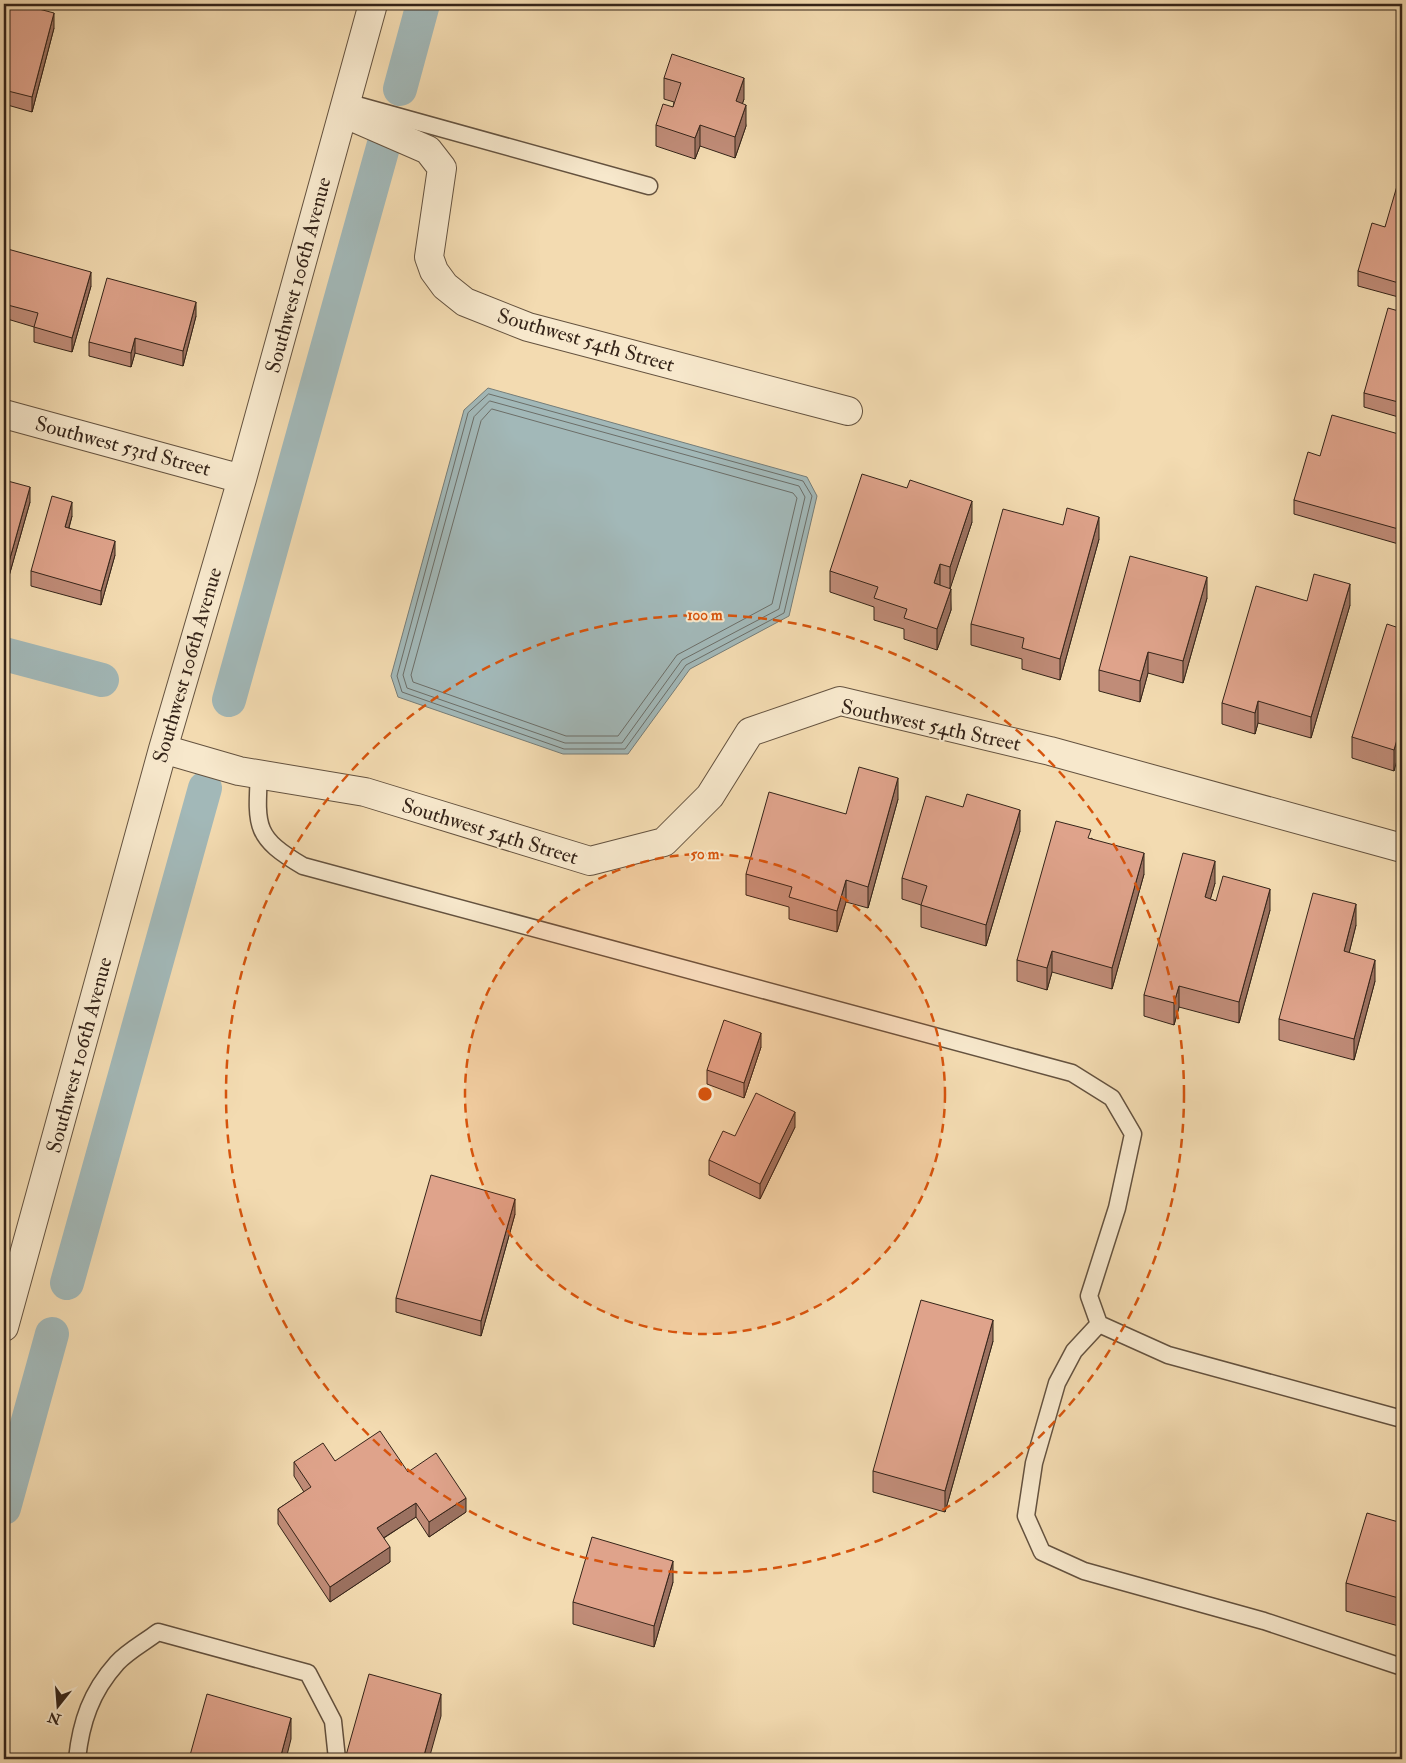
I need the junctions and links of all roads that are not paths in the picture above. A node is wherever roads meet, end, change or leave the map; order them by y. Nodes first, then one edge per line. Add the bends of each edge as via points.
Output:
1 (373, 4) edge
2 (344, 107) junction
3 (649, 186) dead end
4 (848, 411) dead end
5 (4, 414) edge
6 (242, 478) junction
7 (163, 749) junction
8 (259, 774) junction
9 (1402, 848) edge
10 (9, 1289) edge
11 (1099, 1324) junction
12 (4, 1327) edge
13 (1402, 1419) edge
14 (1402, 1667) edge
15 (77, 1759) edge
16 (337, 1759) edge

1 - 2 street, Southwest 106th Avenue
2 - 3 lane
2 - 4 street, Southwest 54th Street via 428,150 437,159 442,168 429,257 445,286 465,302 528,328
2 - 6 street, Southwest 106th Avenue
5 - 6 street, Southwest 53rd Street
6 - 7 street, Southwest 106th Avenue
7 - 8 street, Southwest 54th Street
7 - 10 street, Southwest 106th Avenue
8 - 9 street, Southwest 54th Street via 365,792 590,861 664,842 710,796 750,732 840,701 1050,751
8 - 11 lane via 257,810 260,828 278,851 303,866 1072,1073 1112,1098 1133,1134 1117,1208 1089,1296
10 - 12 street, Southwest 106th Avenue
11 - 13 lane via 1168,1355
11 - 14 lane via 1074,1351 1058,1383 1034,1463 1026,1516 1042,1552 1084,1571 1264,1621
15 - 16 lane via 79,1740 92,1698 118,1662 158,1632 308,1673 333,1721

